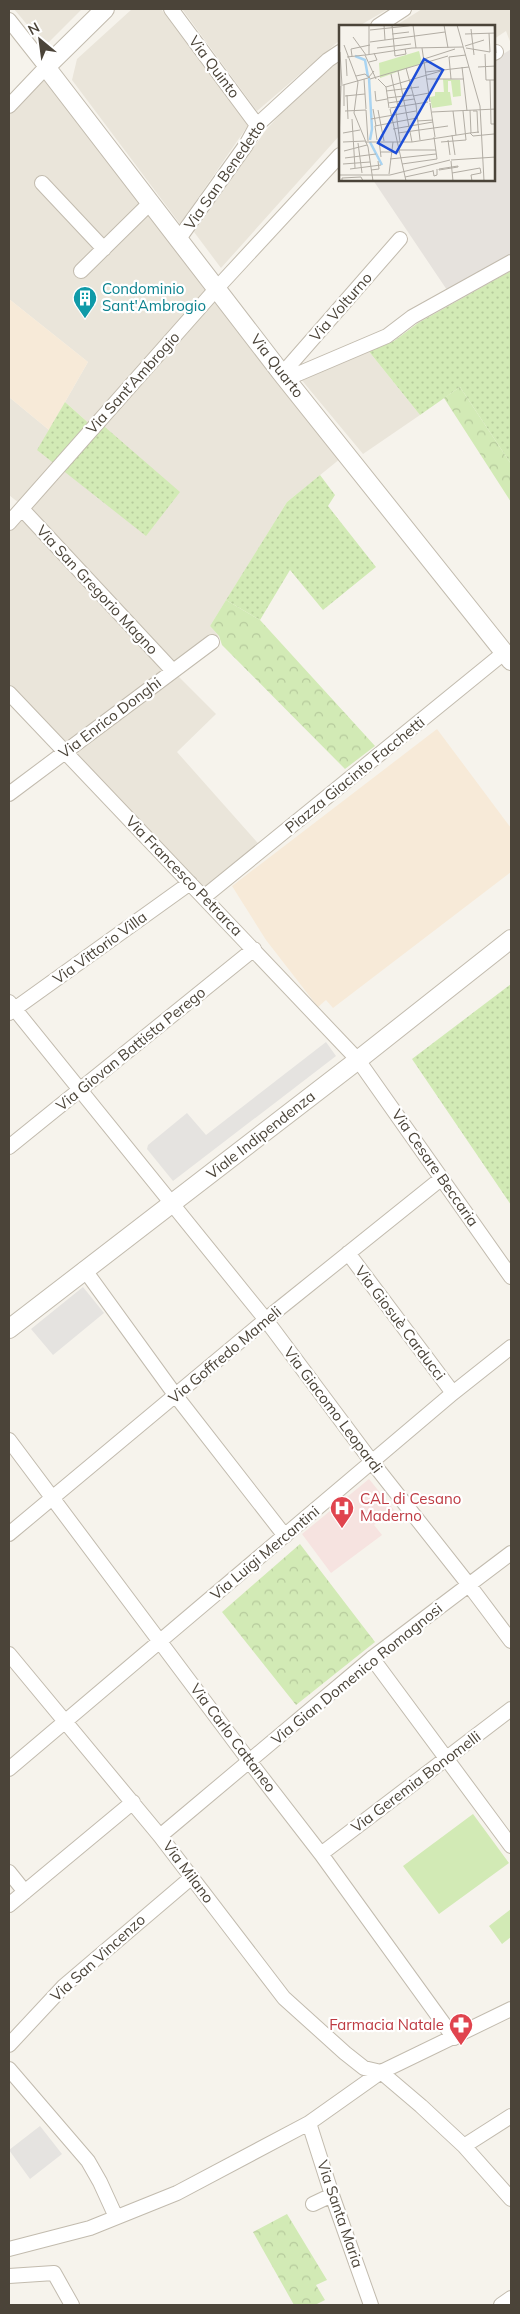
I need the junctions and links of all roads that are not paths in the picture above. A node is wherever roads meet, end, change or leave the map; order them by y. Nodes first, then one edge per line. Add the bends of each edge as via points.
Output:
1 (106, 9) edge
2 (171, 9) edge
3 (404, 9) edge
4 (9, 20) edge
5 (380, 25) edge
6 (339, 53) edge
7 (46, 67) junction
8 (9, 106) edge
9 (257, 125) junction
10 (339, 156) edge
11 (42, 183) dead end
12 (147, 206) dead end
13 (400, 239) dead end
14 (178, 240) junction
15 (104, 249) junction
16 (511, 262) edge
17 (81, 271) dead end
18 (217, 288) junction
19 (284, 377) junction
20 (22, 509) junction
21 (9, 523) edge
22 (212, 642) dead end
23 (508, 657) edge
24 (173, 671) junction
25 (9, 693) edge
26 (66, 751) junction
27 (9, 794) edge
28 (190, 883) junction
29 (204, 897) junction
30 (511, 939) edge
31 (254, 950) junction
32 (11, 1008) edge
33 (358, 1060) junction
34 (79, 1091) junction
35 (9, 1147) edge
36 (442, 1178) junction
37 (173, 1203) junction
38 (348, 1254) junction
39 (84, 1269) junction
40 (511, 1277) edge
41 (266, 1320) junction
42 (11, 1322) edge
43 (511, 1347) edge
44 (453, 1393) junction
45 (176, 1396) junction
46 (9, 1440) edge
47 (372, 1462) junction
48 (52, 1498) junction
49 (9, 1534) edge
50 (285, 1536) junction
51 (511, 1553) edge
52 (469, 1585) junction
53 (159, 1640) junction
54 (511, 1641) edge
55 (9, 1654) edge
56 (372, 1658) junction
57 (511, 1709) edge
58 (65, 1721) junction
59 (446, 1758) junction
60 (250, 1761) junction
61 (9, 1769) edge
62 (133, 1802) junction
63 (160, 1836) junction
64 (511, 1846) edge
65 (321, 1854) junction
66 (9, 1872) edge
67 (192, 1877) junction
68 (25, 1892) junction
69 (9, 1905) edge
70 (511, 2009) edge
71 (454, 2038) junction
72 (9, 2045) edge
73 (9, 2069) edge
74 (381, 2072) junction
75 (511, 2116) edge
76 (309, 2123) junction
77 (464, 2146) junction
78 (332, 2195) junction
79 (511, 2199) edge
80 (313, 2204) dead end
81 (116, 2217) junction
82 (9, 2249) edge
83 (9, 2276) edge
84 (511, 2298) edge
85 (72, 2305) edge
86 (371, 2305) edge
87 (501, 2305) edge

1 - 7 street
2 - 9 street, Via Quinto
3 - 5 street
4 - 7 street
6 - 9 street, Via San Benedetto
7 - 8 street
7 - 14 street, Via Quarto
9 - 14 street, Via San Benedetto
10 - 18 street, Via Sant'Ambrogio
11 - 15 street
12 - 15 street
13 - 19 street, Via Volturno
14 - 18 street, Via Quarto
15 - 17 street
16 - 19 street via 412,317 387,336
18 - 19 street, Via Quarto
18 - 20 street, Via Sant'Ambrogio
19 - 23 street, Via Quarto
20 - 21 street, Via Sant'Ambrogio
20 - 24 street, Via San Gregorio Magno
22 - 24 street, Via Enrico Donghi
23 - 29 street, Piazza Giacinto Facchetti
24 - 26 street, Via Enrico Donghi
25 - 26 street, Via Francesco Petrarca
26 - 27 street, Via Enrico Donghi
26 - 28 street, Via Francesco Petrarca
28 - 29 street, Via Francesco Petrarca
28 - 32 street, Via Vittorio Villa
29 - 31 street, Via Francesco Petrarca
30 - 33 street, Viale Indipendenza
31 - 33 street, Via Francesco Petrarca
31 - 34 street, Via Giovan Battista Perego
32 - 34 street, Via Giacomo Leopardi
33 - 36 street, Via Cesare Beccaria
33 - 37 street, Viale Indipendenza
34 - 35 street, Via Giovan Battista Perego
34 - 37 street, Via Giacomo Leopardi
36 - 38 street, Via Goffredo Mameli
36 - 40 street, Via Cesare Beccaria
37 - 39 street, Viale Indipendenza
37 - 41 street, Via Giacomo Leopardi
38 - 41 street, Via Goffredo Mameli
38 - 44 street, Via Giosuè Carducci
39 - 42 street, Viale Indipendenza
39 - 45 street
41 - 45 street, Via Goffredo Mameli
41 - 47 street, Via Giacomo Leopardi
43 - 44 street, Via Luigi Mercantini
44 - 47 street, Via Luigi Mercantini
45 - 48 street, Via Goffredo Mameli
45 - 50 street
46 - 48 street, Via Carlo Cattaneo
47 - 50 street, Via Luigi Mercantini
47 - 52 street, Via Giacomo Leopardi
48 - 49 street, Via Goffredo Mameli
48 - 53 street, Via Carlo Cattaneo
50 - 53 street, Via Luigi Mercantini
51 - 52 street, Via Gian Domenico Romagnosi
52 - 54 street, Via Giacomo Leopardi
52 - 56 street, Via Gian Domenico Romagnosi
53 - 58 street, Via Luigi Mercantini
53 - 60 street, Via Carlo Cattaneo
55 - 58 street, Via Milano
56 - 59 street
56 - 60 street, Via Gian Domenico Romagnosi
57 - 59 street, Via Geremia Bonomelli
58 - 61 street, Via Luigi Mercantini
58 - 62 street, Via Milano
59 - 64 street
59 - 65 street, Via Geremia Bonomelli
60 - 63 street, Via Gian Domenico Romagnosi
60 - 65 street, Via Carlo Cattaneo
62 - 63 street, Via Milano
62 - 68 street
63 - 67 street, Via Milano
65 - 71 street, Via Carlo Cattaneo
66 - 68 street
67 - 72 street, Via San Vincenzo via 64,1986
67 - 74 street, Via Milano via 284,1998 364,2068
68 - 69 street
70 - 71 street
71 - 74 street
73 - 81 street via 88,2161
74 - 76 street
74 - 77 street
75 - 77 street
76 - 78 street, Via Santa Maria
76 - 81 street via 177,2193
77 - 79 street
78 - 80 street
78 - 86 street, Via Santa Maria
81 - 82 street via 90,2228
83 - 85 street via 54,2273
84 - 87 street

